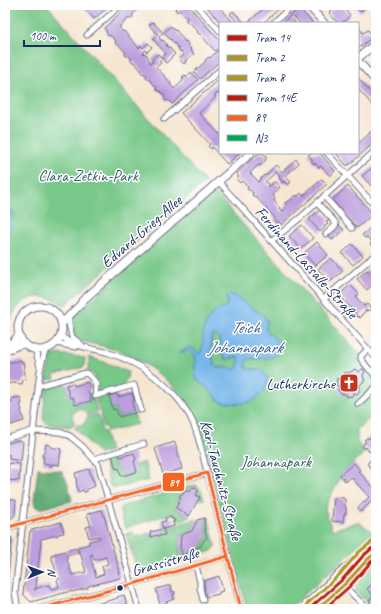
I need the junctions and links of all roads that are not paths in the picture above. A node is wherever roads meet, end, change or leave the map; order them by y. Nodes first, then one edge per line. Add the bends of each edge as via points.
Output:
1 (121, 5) edge
2 (196, 5) edge
3 (293, 5) edge
4 (308, 5) edge
5 (274, 22) edge
6 (323, 22) edge
7 (219, 31) edge
8 (87, 35) dead end
9 (375, 46) edge
10 (359, 57) edge
11 (359, 62) edge
12 (219, 71) edge
13 (376, 81) edge
14 (164, 119) dead end
15 (376, 150) edge
16 (250, 154) edge
17 (329, 154) edge
18 (348, 176) junction
19 (219, 182) junction
20 (324, 196) junction
21 (317, 202) junction
22 (376, 207) edge
23 (352, 228) dead end
24 (326, 234) dead end
25 (271, 241) junction
26 (376, 254) edge
27 (324, 299) junction
28 (82, 301) junction
29 (57, 314) junction
30 (69, 316) junction
31 (62, 323) junction
32 (19, 335) junction
33 (61, 336) junction
34 (24, 344) junction
35 (56, 344) junction
36 (84, 347) junction
37 (5, 348) edge
38 (368, 349) junction
39 (35, 350) junction
40 (45, 350) junction
41 (376, 358) edge
42 (40, 366) junction
43 (376, 376) edge
44 (38, 386) junction
45 (376, 387) edge
46 (358, 404) dead end
47 (141, 410) dead end
48 (32, 431) junction
49 (5, 438) edge
50 (144, 444) dead end
51 (94, 459) junction
52 (376, 459) edge
53 (375, 468) edge
54 (207, 473) junction
55 (108, 500) junction
56 (23, 523) junction
57 (5, 528) edge
58 (376, 540) edge
59 (376, 553) edge
60 (228, 556) junction
61 (196, 566) junction
62 (132, 584) junction
63 (346, 588) junction
64 (312, 599) junction
65 (203, 600) dead end
66 (18, 609) edge
67 (39, 609) edge
68 (140, 609) edge
69 (242, 609) edge
70 (301, 609) edge
71 (305, 609) edge
72 (322, 609) edge
73 (368, 609) edge

1 - 8 street
2 - 7 street
3 - 5 street
4 - 6 main road
9 - 10 main road
11 - 13 main road
12 - 14 street
15 - 18 street
16 - 19 main road, Edvard-Grieg-Allee
17 - 18 street
18 - 20 street
18 - 22 street
19 - 25 street, Ferdinand-Lassalle-Straße
19 - 28 main road, Edvard-Grieg-Allee
20 - 21 street
20 - 23 street
21 - 24 street via 336,224
21 - 25 street
25 - 27 street, Ferdinand-Lassalle-Straße
26 - 27 street
27 - 38 street, Ferdinand-Lassalle-Straße
28 - 29 main road, Edvard-Grieg-Allee via 64,313
28 - 30 main road, Edvard-Grieg-Allee
29 - 31 main road
29 - 32 main road via 44,306 31,307 19,320
30 - 31 main road, Edvard-Grieg-Allee
30 - 36 street via 72,337
31 - 33 main road
32 - 34 main road
32 - 37 main road
33 - 35 main road
33 - 36 street, Karl-Tauchnitz-Straße
34 - 37 main road via 11,349
34 - 39 main road
35 - 36 street, Karl-Tauchnitz-Straße
35 - 40 main road
36 - 54 street, Karl-Tauchnitz-Straße via 111,354 133,364 157,379 176,397 195,427
38 - 41 street, Ferdinand-Lassalle-Straße
38 - 43 street via 361,359
39 - 40 main road
39 - 42 street
40 - 42 street
42 - 44 street
44 - 47 street via 86,373 94,379 95,396 134,385
44 - 48 street
45 - 46 street
48 - 49 street
48 - 51 street via 60,432 70,436
48 - 56 street
50 - 51 street
51 - 55 street via 98,464
52 - 53 street via 371,464
54 - 55 street
54 - 60 street, Karl-Tauchnitz-Straße
55 - 56 street
55 - 62 street
56 - 57 street
56 - 66 street via 15,592
58 - 64 main road
59 - 63 main road
60 - 61 street, Grassistraße
60 - 69 street, Karl-Tauchnitz-Straße
61 - 62 street, Grassistraße
61 - 65 street
62 - 67 street, Grassistraße
62 - 68 street
63 - 72 main road
63 - 73 street
64 - 70 main road
64 - 71 street

